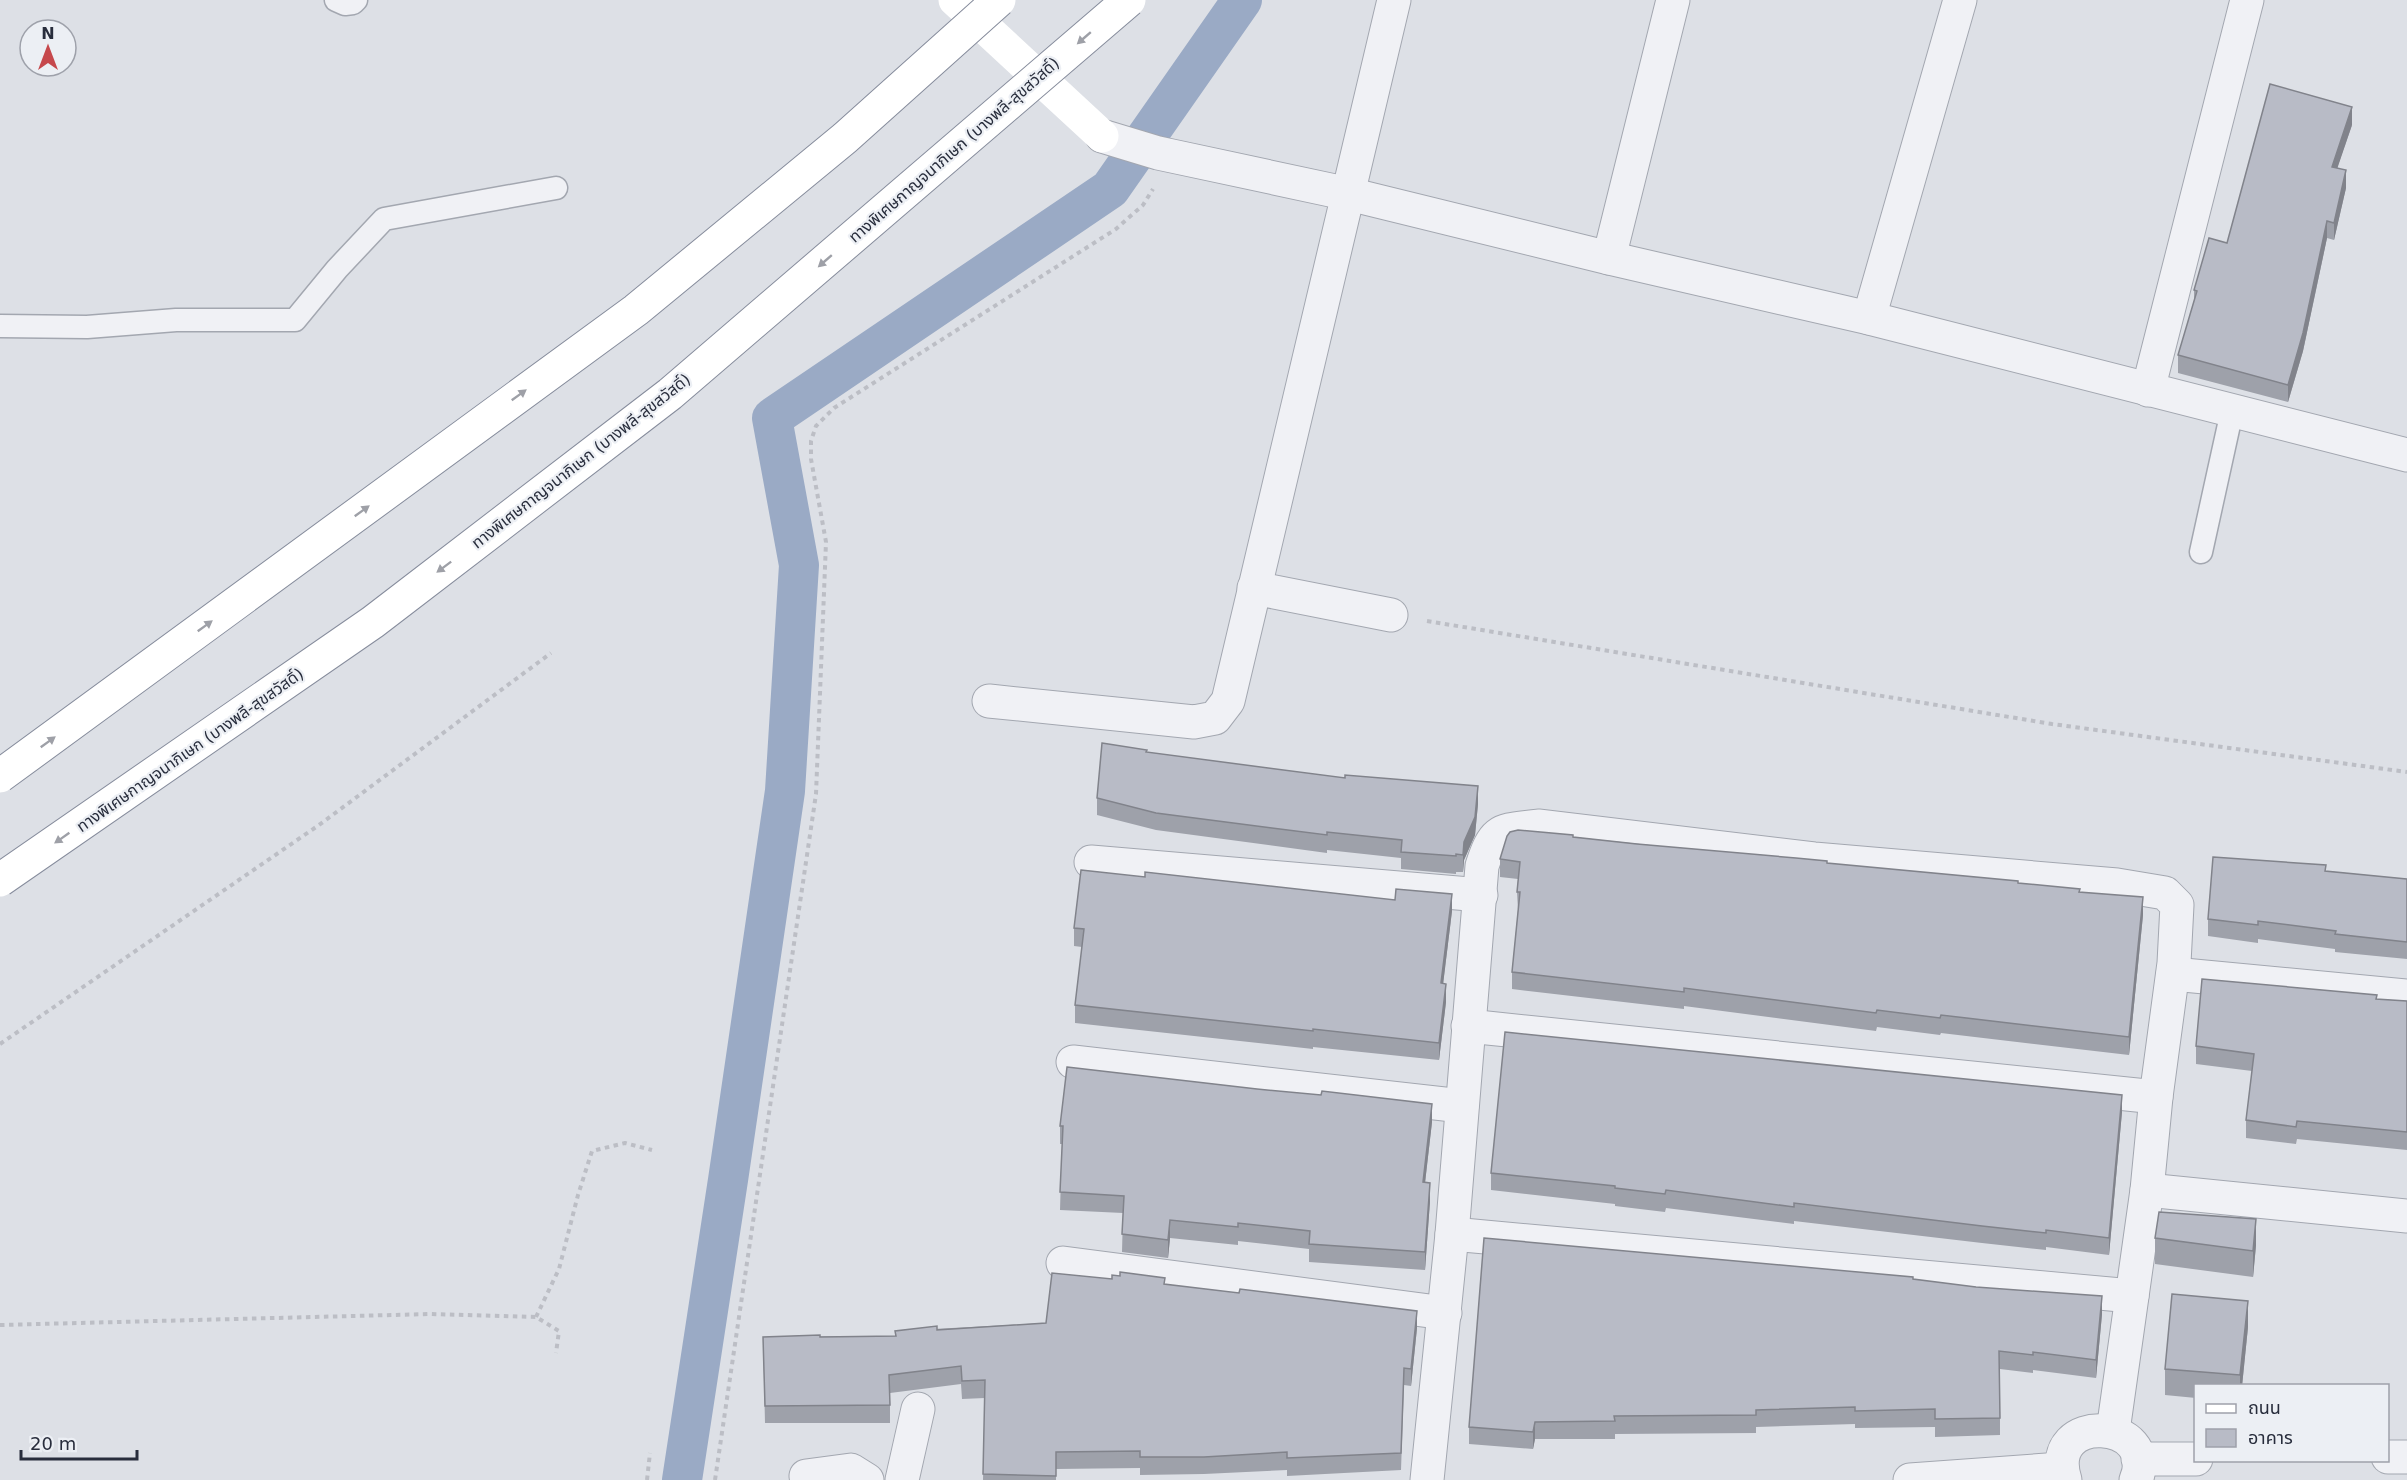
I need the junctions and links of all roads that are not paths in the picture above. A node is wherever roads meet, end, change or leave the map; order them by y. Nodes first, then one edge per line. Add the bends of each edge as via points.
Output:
1 (336, 0) edge
2 (356, 0) edge
3 (955, 0) edge
4 (999, 0) edge
5 (1129, 0) edge
6 (1394, 0) edge
7 (1673, 0) edge
8 (1960, 0) edge
9 (2247, 0) edge
10 (1102, 136) joint
11 (556, 188) dead end
12 (1349, 194) junction
13 (1609, 258) junction
14 (1869, 318) junction
15 (0, 326) edge
16 (2148, 390) junction
17 (2232, 411) junction
18 (2407, 455) edge
19 (2201, 552) dead end
20 (1254, 588) junction
21 (1391, 615) road end
22 (989, 701) dead end
23 (0, 776) edge
24 (1091, 862) dead end
25 (0, 880) edge
26 (1481, 895) junction
27 (2172, 974) junction
28 (2407, 996) edge
29 (1468, 1026) junction
30 (1073, 1062) dead end
31 (2156, 1097) junction
32 (1462, 1106) junction
33 (2147, 1190) junction
34 (2407, 1216) edge
35 (1452, 1234) junction
36 (1063, 1263) dead end
37 (2132, 1296) junction
38 (1445, 1313) junction
39 (918, 1409) dead end
40 (2113, 1431) junction
41 (2389, 1457) edge
42 (2407, 1457) edge
43 (2194, 1459) edge
44 (2137, 1470) edge
45 (2063, 1474) edge
46 (807, 1476) dead end
47 (867, 1480) edge
48 (902, 1480) edge
49 (1427, 1480) edge
50 (1910, 1480) edge

1 - 2 lane via 345,4
3 - 10 main road
23 -> 4 main road, bridge via 636,310 845,138
5 -> 25 main road, ทางพิเศษกาญจนาภิเษก (บางพลี-สุขสวัสดิ์), bridge via 670,394 373,622
6 - 12 street
7 - 13 street
8 - 14 street
9 - 16 street
10 - 12 street via 1165,155
11 - 15 lane via 384,219 295,320
12 - 13 street
12 - 20 street
13 - 14 street
14 - 16 street
16 - 17 street
17 - 18 street
17 - 19 lane
20 - 21 street
20 - 22 street via 1228,701 1215,718 1194,722
24 - 26 street
26 - 27 street via 1482,866 1490,840 1505,830 1538,826 1814,859 2117,885 2165,893 2177,905
26 - 29 street
27 - 28 street
27 - 31 street
29 - 31 street
29 - 32 street
30 - 32 street
31 - 33 street
32 - 35 street
33 - 34 street
33 - 37 street
35 - 37 street
35 - 38 street
36 - 38 street
37 - 40 street
38 - 49 street
39 - 48 street
40 - 44 street via 2133,1447
40 - 45 street via 2094,1429 2077,1436 2065,1451
41 - 42 street
43 - 44 street
45 - 50 street
46 - 47 street via 851,1470

